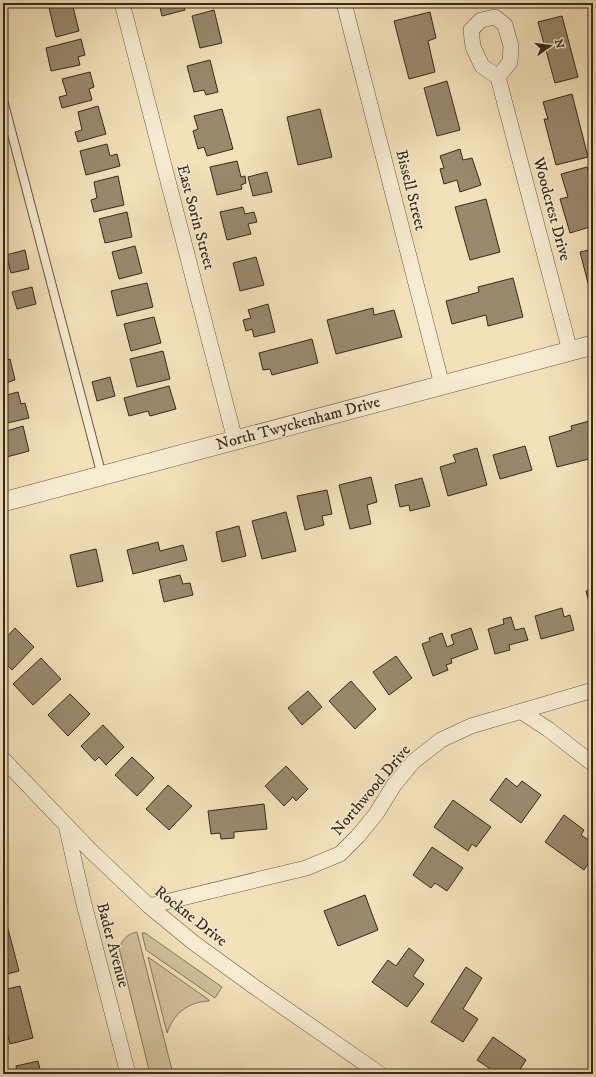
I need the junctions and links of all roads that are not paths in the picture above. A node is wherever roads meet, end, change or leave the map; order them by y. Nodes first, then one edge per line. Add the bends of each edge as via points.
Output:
1 (122, 3) edge
2 (344, 3) edge
3 (498, 77) dead end
4 (3, 100) edge
5 (593, 345) edge
6 (570, 351) junction
7 (442, 385) junction
8 (235, 440) junction
9 (102, 476) junction
10 (3, 502) edge
11 (593, 690) edge
12 (522, 712) junction
13 (3, 759) edge
14 (593, 764) edge
15 (65, 824) junction
16 (149, 906) junction
17 (128, 1074) edge
18 (380, 1074) edge

1 - 8 street, East Sorin Street
2 - 7 street, Bissell Street
3 - 6 street, Woodcrest Drive
4 - 9 lane
5 - 6 street, North Twyckenham Drive
6 - 7 street, North Twyckenham Drive
7 - 8 street, North Twyckenham Drive
8 - 9 street, North Twyckenham Drive
9 - 10 street, North Twyckenham Drive
11 - 12 street, Northwood Drive
12 - 14 street
12 - 16 street, Northwood Drive via 471,726 441,740 413,762 394,785 376,814 340,854 306,868
13 - 15 street, Rockne Drive
15 - 16 street, Rockne Drive
15 - 17 street, Bader Avenue
16 - 18 street, Rockne Drive via 194,943

